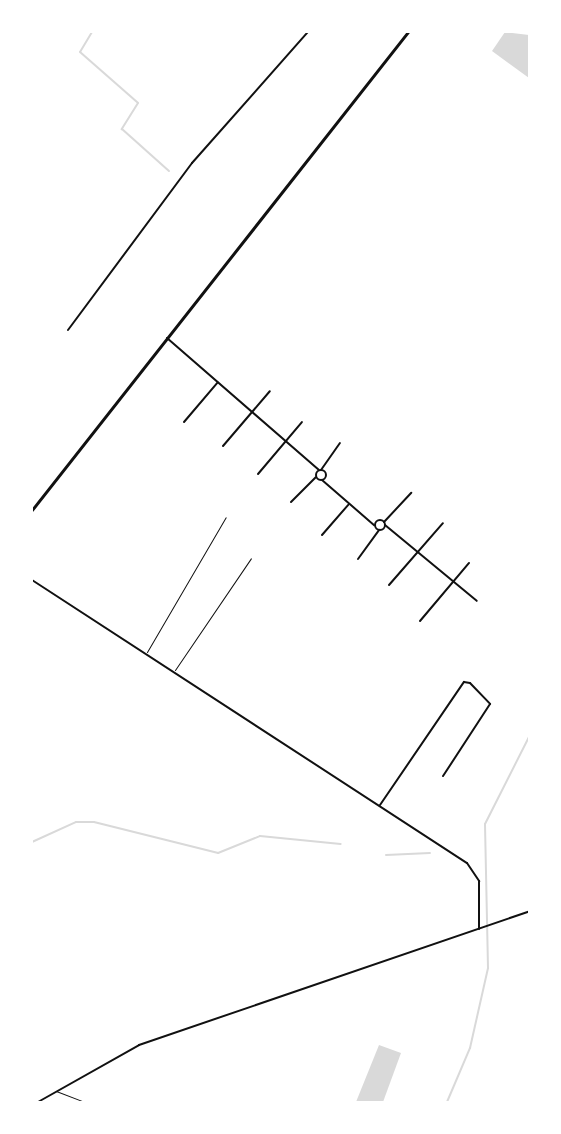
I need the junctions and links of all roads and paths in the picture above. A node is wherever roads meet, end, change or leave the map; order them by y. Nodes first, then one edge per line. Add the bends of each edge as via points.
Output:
1 (308, 32) edge
2 (408, 32) edge
3 (68, 330) dead end
4 (167, 338) junction
5 (219, 381) junction
6 (270, 391) dead end
7 (253, 411) junction
8 (184, 422) dead end
9 (302, 422) dead end
10 (287, 439) junction
11 (340, 443) dead end
12 (223, 446) dead end
13 (320, 470) junction
14 (258, 474) dead end
15 (316, 477) junction
16 (321, 480) junction
17 (411, 493) dead end
18 (291, 502) dead end
19 (348, 505) junction
20 (32, 510) edge
21 (226, 517) dead end
22 (443, 523) dead end
23 (374, 524) junction
24 (384, 524) junction
25 (379, 530) junction
26 (322, 535) dead end
27 (418, 552) junction
28 (251, 558) dead end
29 (358, 559) dead end
30 (469, 563) dead end
31 (32, 580) edge
32 (454, 580) junction
33 (389, 585) dead end
34 (477, 601) dead end
35 (420, 621) dead end
36 (145, 654) junction
37 (174, 672) junction
38 (443, 776) dead end
39 (380, 806) junction
40 (530, 911) edge
41 (479, 929) junction
42 (56, 1091) junction
43 (38, 1102) edge
44 (85, 1102) edge

1 - 3 street via 192,163
2 - 4 street
4 - 5 street
4 - 20 street
5 - 7 street
5 - 8 street
6 - 7 street
7 - 10 street
7 - 12 street
9 - 10 street
10 - 13 street
10 - 14 street
11 - 13 street
13 - 15 street
13 - 16 street
15 - 16 street
15 - 18 street
16 - 19 street
17 - 24 street
19 - 23 street
19 - 26 street
21 - 36 lane
22 - 27 street
23 - 24 street
23 - 25 street
24 - 25 street
24 - 27 street
25 - 29 street
27 - 32 street
27 - 33 street
28 - 37 lane
30 - 32 street
31 - 36 street
32 - 34 street
32 - 35 street
36 - 37 street
37 - 39 street
38 - 39 street via 490,704 470,683 464,682
39 - 41 street via 476,871
40 - 41 street
41 - 42 street via 162,1036
42 - 43 street
42 - 44 lane

